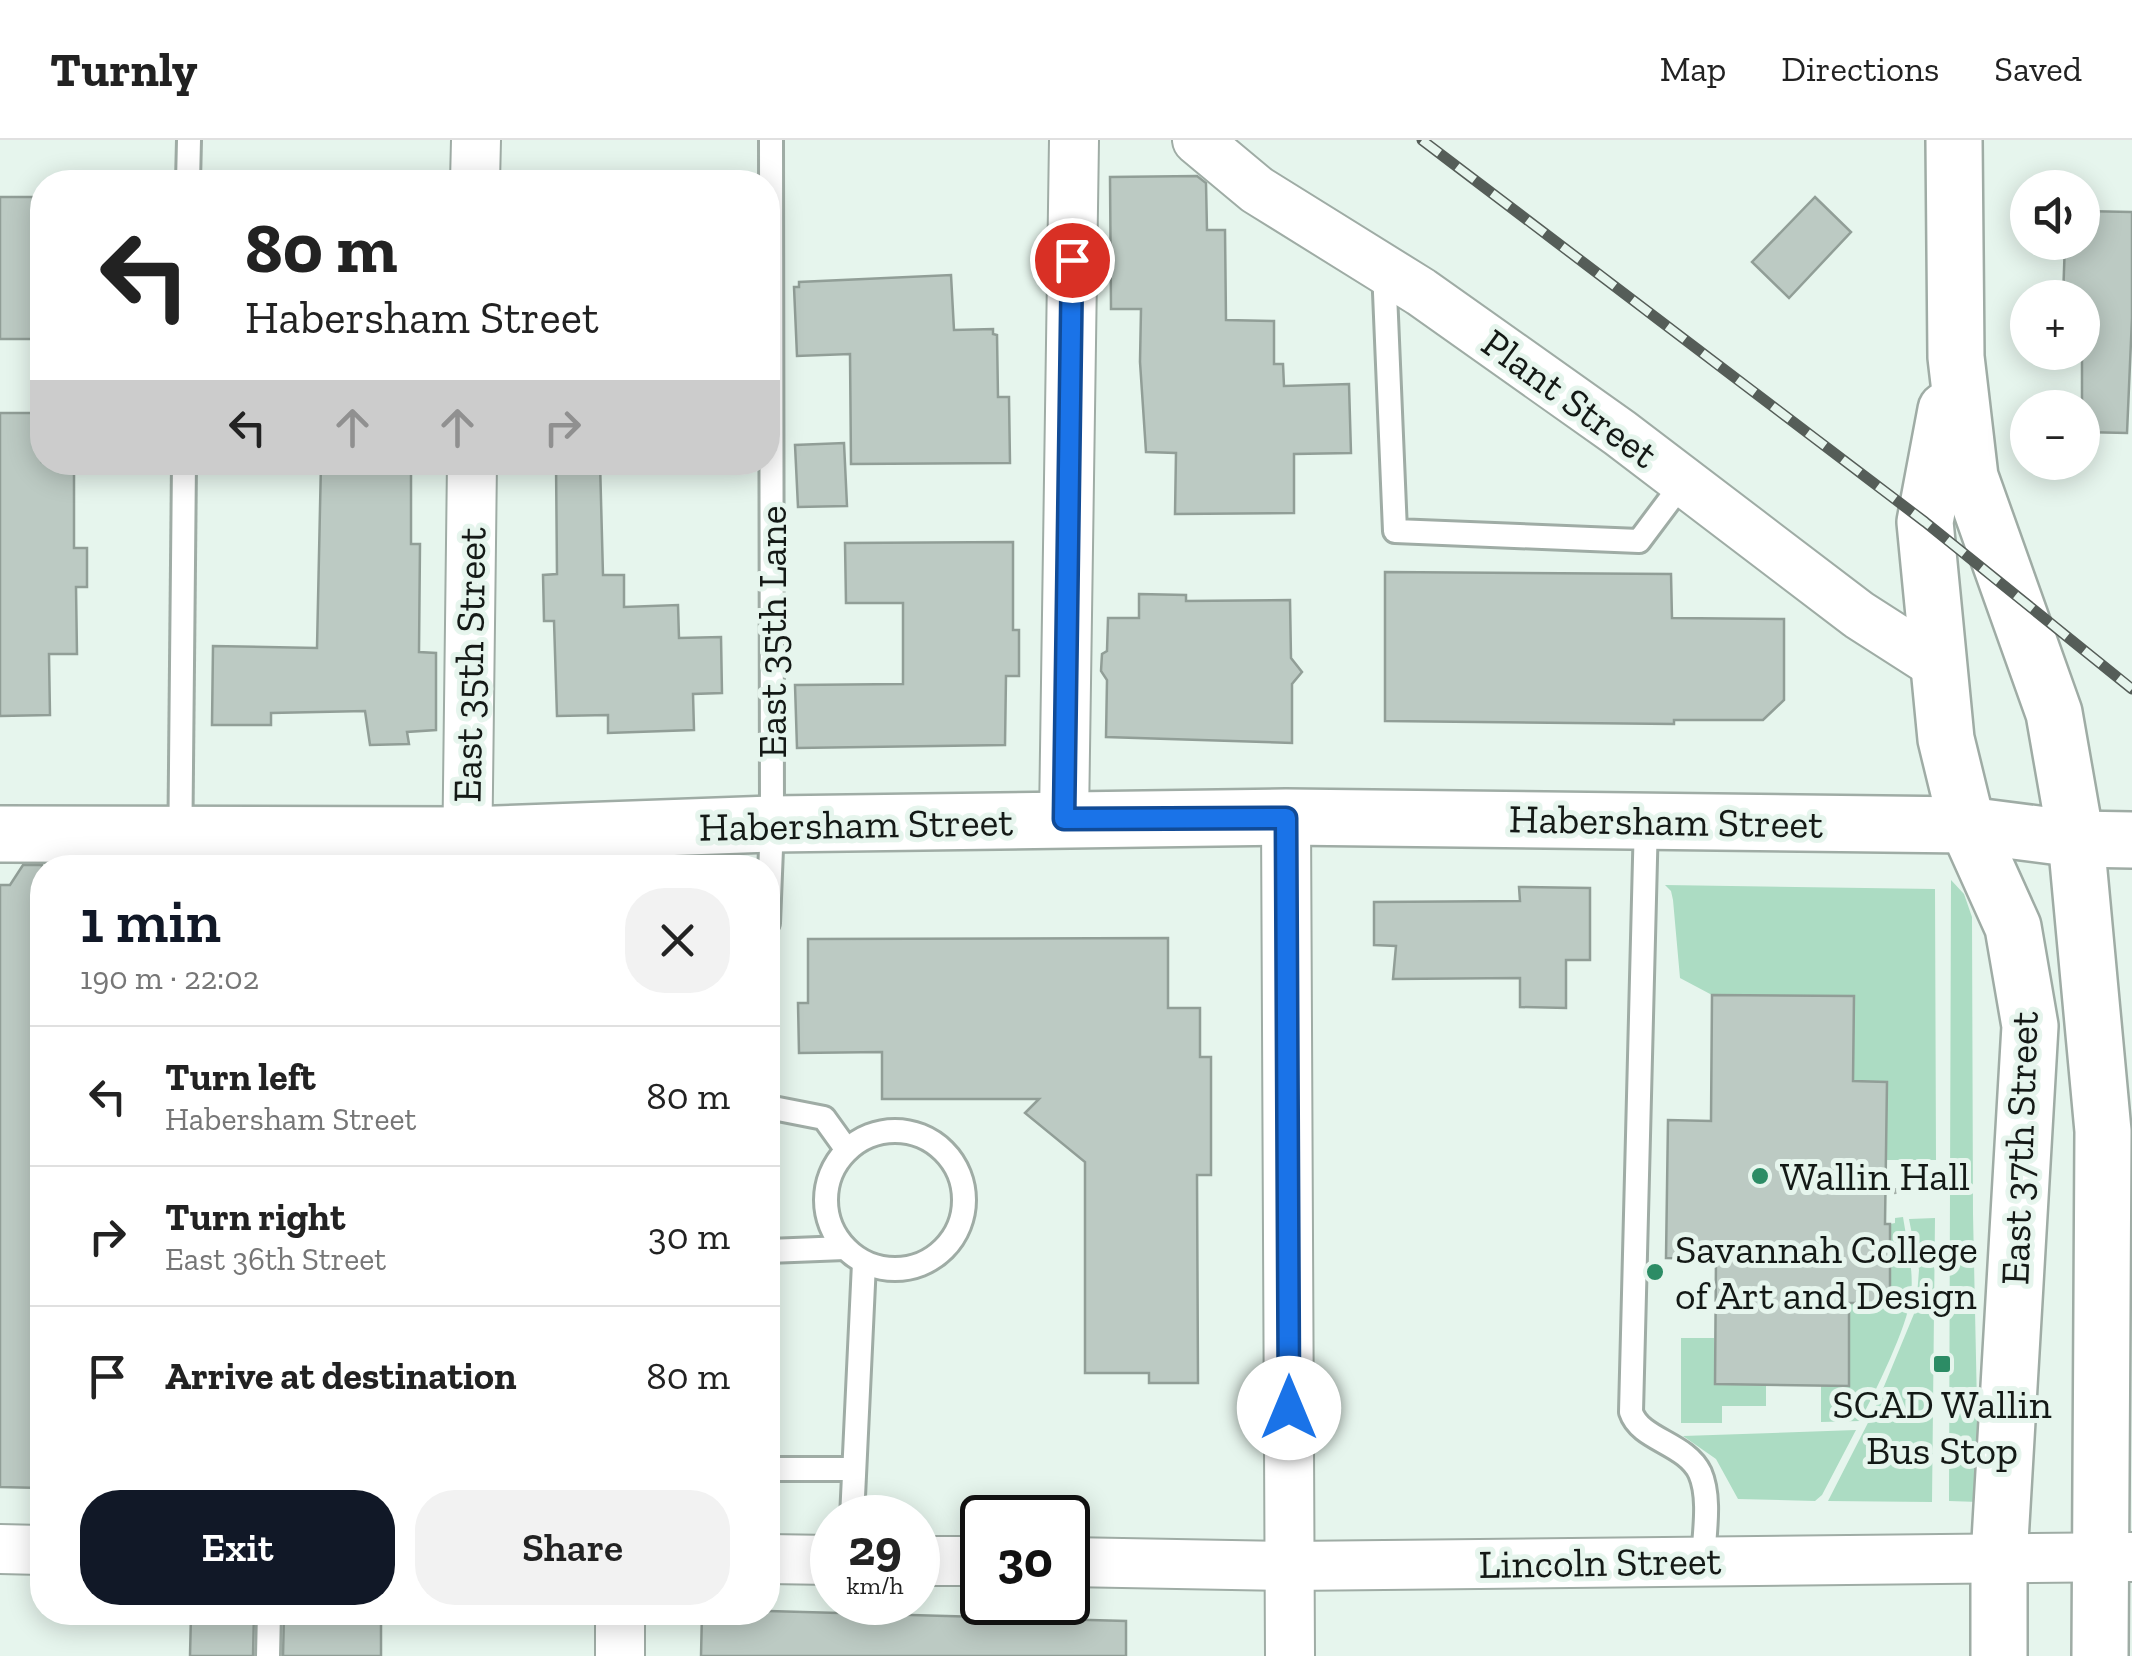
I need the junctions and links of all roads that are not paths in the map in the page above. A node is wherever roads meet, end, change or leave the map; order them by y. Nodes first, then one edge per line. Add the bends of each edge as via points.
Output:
1 (189, 140) edge
2 (476, 140) edge
3 (771, 140) edge
4 (1074, 140) edge
5 (1196, 140) edge
6 (1954, 140) edge
7 (188, 170) edge
8 (476, 170) edge
9 (771, 170) edge
10 (1384, 269) junction
11 (1956, 358) junction
12 (184, 475) edge
13 (472, 475) edge
14 (771, 475) edge
15 (1684, 482) junction
16 (1936, 665) junction
17 (1286, 818) junction
18 (1064, 819) junction
19 (1646, 820) junction
20 (772, 824) junction
21 (1966, 825) junction
22 (0, 834) edge
23 (2076, 839) junction
24 (2132, 840) edge
25 (179, 851) edge
26 (467, 851) edge
27 (771, 855) edge
28 (780, 1109) edge
29 (847, 1150) junction
30 (845, 1248) junction
31 (780, 1250) edge
32 (864, 1263) junction
33 (854, 1469) junction
34 (780, 1470) edge
35 (853, 1495) edge
36 (0, 1549) edge
37 (30, 1550) edge
38 (2115, 1557) edge
39 (1999, 1558) junction
40 (780, 1559) edge
41 (810, 1560) edge
42 (1703, 1561) junction
43 (1090, 1562) edge
44 (1290, 1566) junction
45 (269, 1625) edge
46 (620, 1625) edge
47 (268, 1656) edge
48 (620, 1656) edge
49 (1290, 1656) edge
50 (2000, 1656) edge
51 (2100, 1656) edge

1 - 7 lane
2 - 8 street
3 - 9 lane, East 35th Lane
4 - 18 street
5 - 10 street, Plant Street via 1258,190
6 - 11 main road, East 37th Street
10 - 15 street, Plant Street
10 - 15 lane via 1395,530 1638,541
11 - 16 main road, East 37th Street via 1924,522
11 - 23 main road, East 37th Street via 1970,477 2054,713
12 - 25 lane
13 - 26 street, East 35th Street
14 - 20 lane, East 35th Lane
15 - 16 street, Plant Street
16 - 21 main road, East 37th Street
17 - 18 main road, Habersham Street
17 - 19 main road, Habersham Street
17 - 44 street
18 - 20 main road, Habersham Street
19 - 21 main road, Habersham Street
19 - 42 lane via 1631,1412 1637,1426 1674,1447 1700,1474
20 - 26 main road, Habersham Street
20 - 27 lane, East 35th Lane
21 - 23 main road, Habersham Street
21 - 39 main road, East 37th Street via 2013,927 2030,1026
22 - 25 main road, Habersham Street
23 - 24 main road, Habersham Street
23 - 38 main road, East 37th Street via 2103,1131
25 - 26 main road, Habersham Street
28 - 29 lane via 824,1118
29 - 30 lane via 826,1199 833,1231
29 - 32 lane via 886,1132 930,1140 948,1154 965,1199 962,1223 932,1260 910,1269
30 - 31 lane
30 - 32 lane
32 - 33 lane
33 - 34 lane
33 - 35 lane
36 - 37 street
38 - 39 street, Lincoln Street
38 - 51 main road, East 37th Street
39 - 42 street, Lincoln Street
39 - 50 main road, East 37th Street
40 - 41 street
42 - 44 street, Lincoln Street
43 - 44 street, Lincoln Street
44 - 49 street
45 - 47 lane
46 - 48 street

